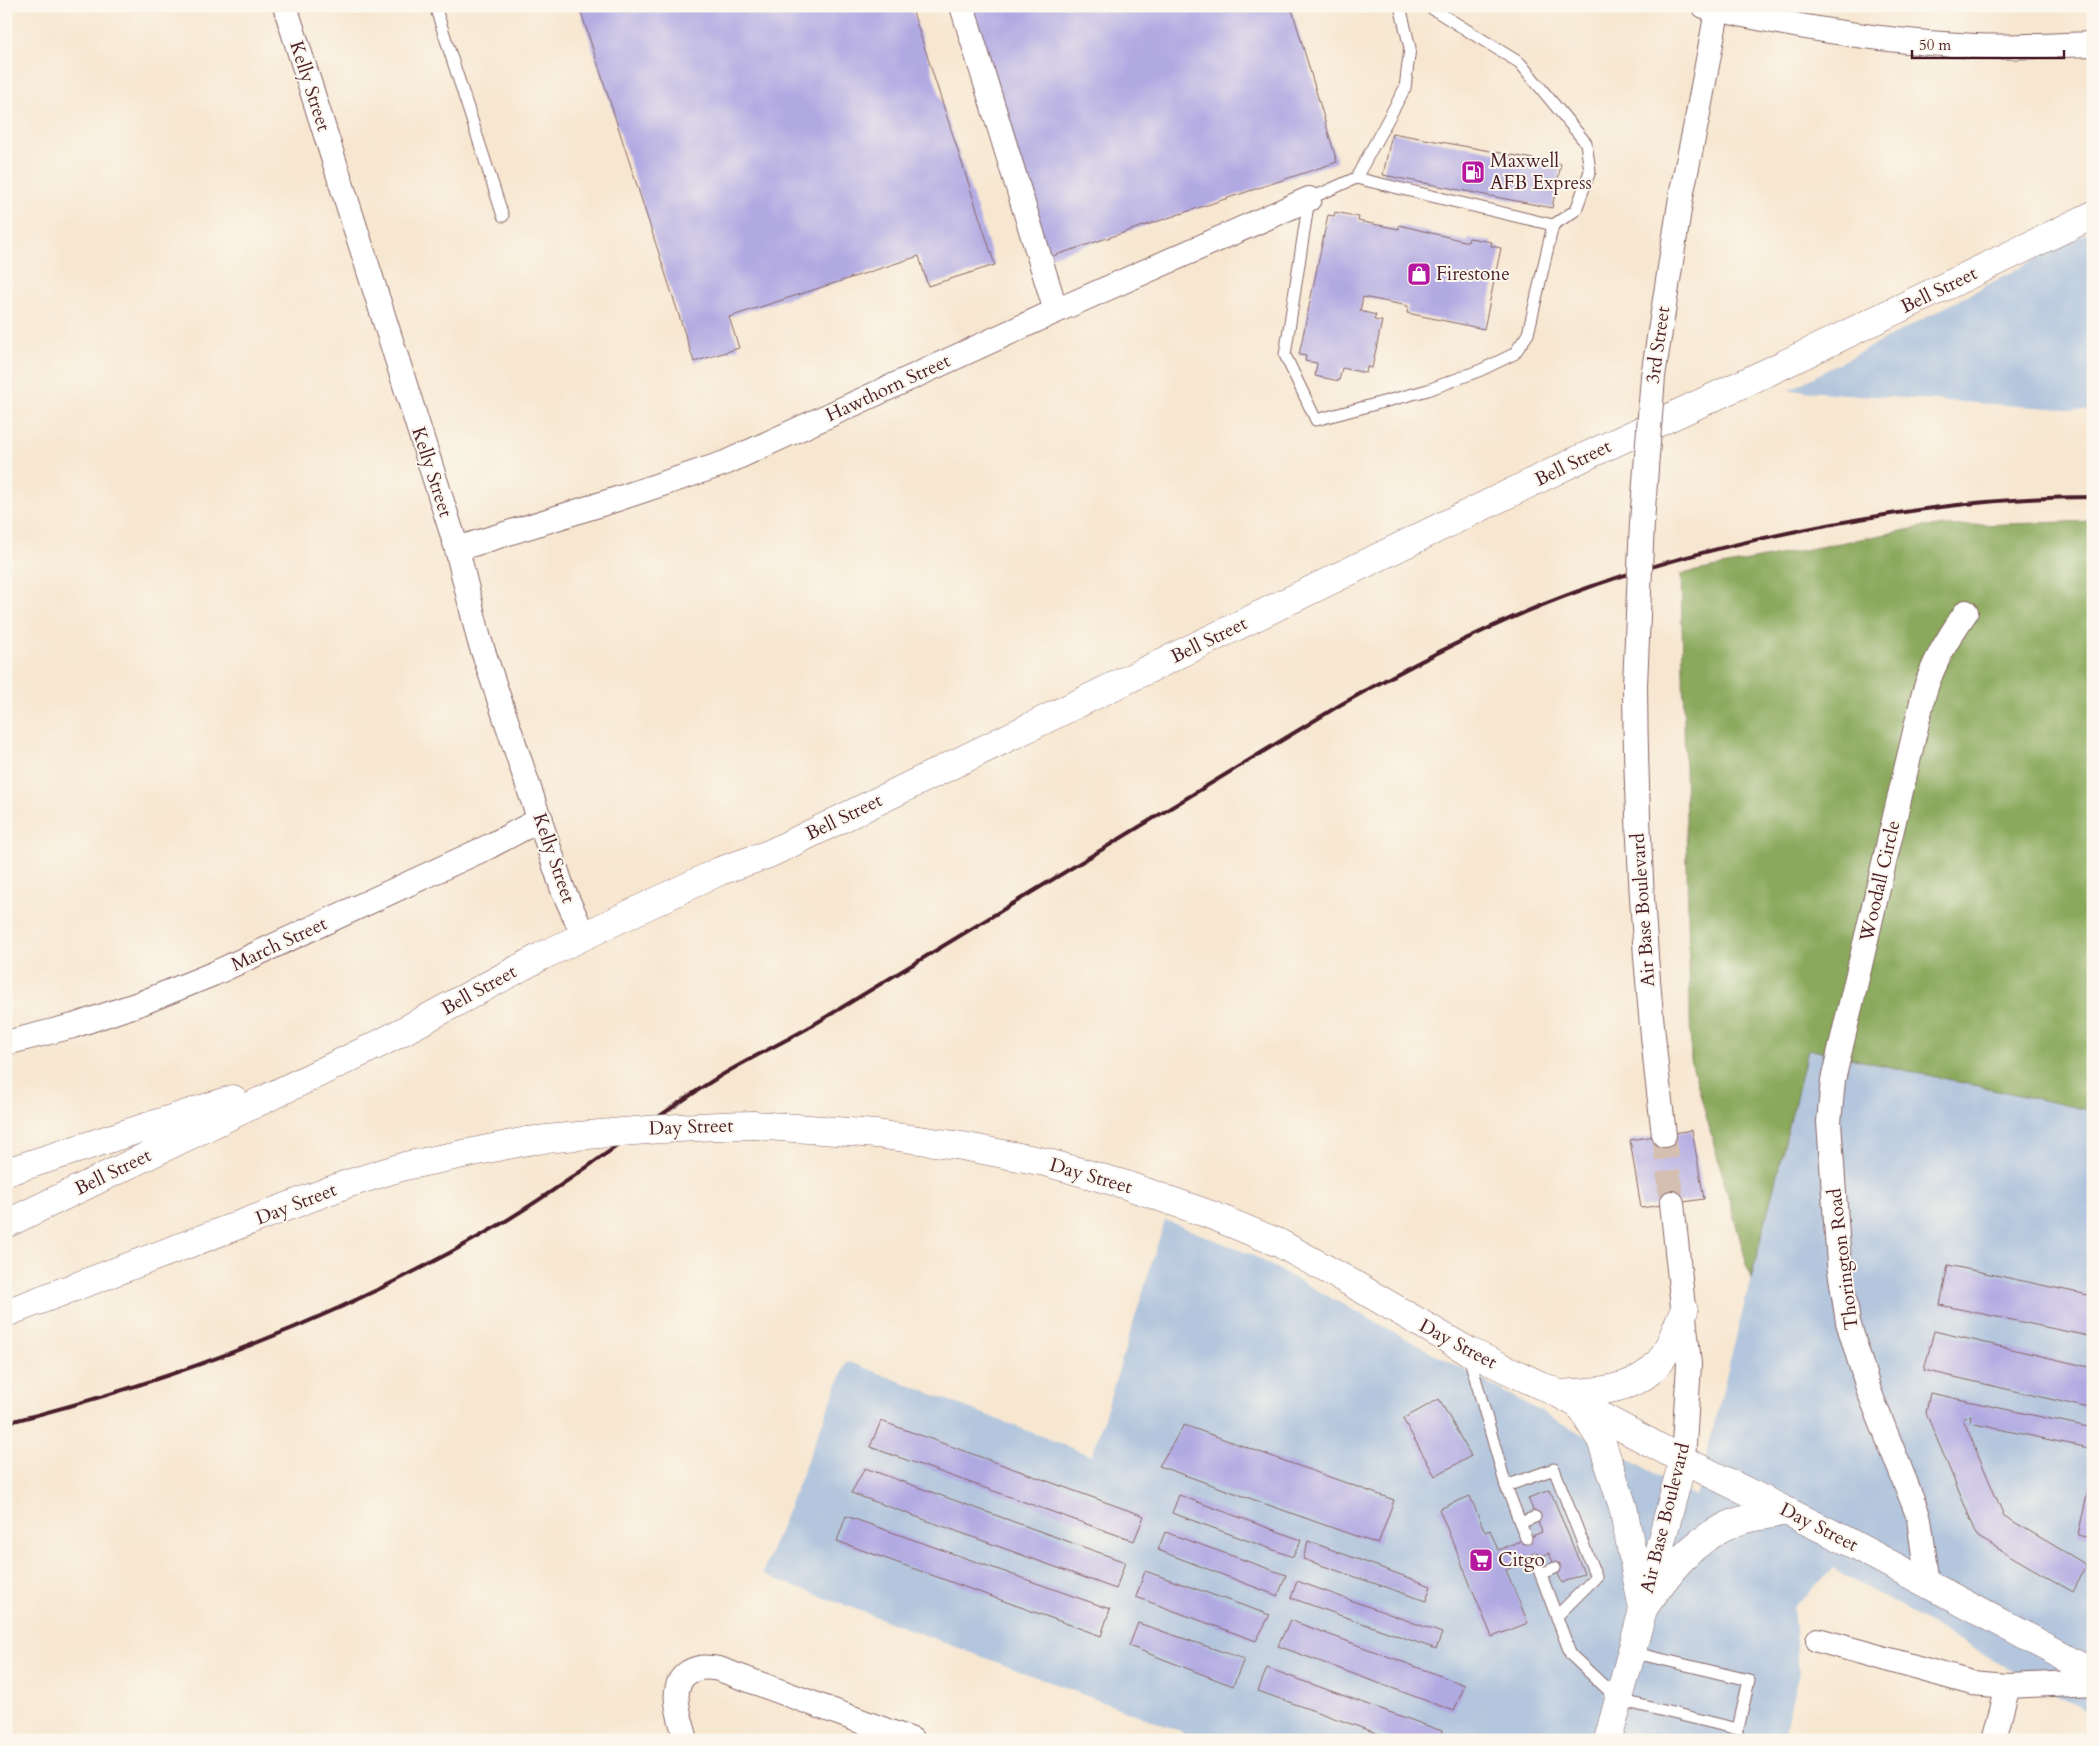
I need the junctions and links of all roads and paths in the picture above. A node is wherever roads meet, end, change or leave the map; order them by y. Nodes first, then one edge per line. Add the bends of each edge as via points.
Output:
1 (285, 6) edge
2 (435, 6) edge
3 (962, 6) edge
4 (1400, 6) edge
5 (1428, 6) edge
6 (1713, 7) edge
7 (2093, 44) edge
8 (1356, 178) junction
9 (1309, 200) junction
10 (503, 216) dead end
11 (2093, 216) edge
12 (1553, 225) junction
13 (1056, 310) junction
14 (457, 549) junction
15 (1966, 612) dead end
16 (1635, 685) joint
17 (541, 819) junction
18 (584, 936) junction
19 (1856, 984) joint
20 (6, 1043) edge
21 (327, 1068) junction
22 (1664, 1135) tunnel mouth
23 (6, 1172) edge
24 (1672, 1204) tunnel mouth
25 (6, 1224) edge
26 (1684, 1311) junction
27 (6, 1313) edge
28 (1468, 1352) junction
29 (1569, 1399) junction
30 (1683, 1460) junction
31 (1506, 1486) junction
32 (1786, 1511) junction
33 (1535, 1517) dead end
34 (1520, 1523) junction
35 (1526, 1538) dead end
36 (1535, 1559) dead end
37 (1555, 1568) dead end
38 (1541, 1574) junction
39 (1928, 1584) junction
40 (1643, 1609) junction
41 (1557, 1616) junction
42 (1818, 1640) dead end
43 (1631, 1652) junction
44 (2093, 1672) edge
45 (2093, 1682) edge
46 (2008, 1686) junction
47 (1619, 1700) junction
48 (686, 1740) edge
49 (912, 1740) edge
50 (1608, 1740) edge
51 (1994, 1740) edge

1 - 14 street, Kelly Street
2 - 10 lane
3 - 13 street
4 - 8 lane via 1410,48 1405,88
5 - 12 lane via 1520,63 1586,144 1590,171 1576,210
6 - 7 street via 1810,27 1944,44 1997,47
6 - 16 street, 3rd Street, bridge via 1653,376
8 - 9 lane
8 - 12 lane
9 - 12 lane via 1285,355 1316,420 1428,390 1514,354 1528,334
9 - 13 street, Hawthorn Street
11 - 18 main road, Bell Street via 1584,457 769,854 720,872
13 - 14 street, Hawthorn Street via 725,463
14 - 17 street, Kelly Street via 479,639
15 - 19 street, Woodall Circle via 1943,646 1930,674
16 - 22 street, Air Base Boulevard via 1641,896
17 - 18 street, Kelly Street via 564,890
17 - 20 street, March Street via 490,846 213,974 73,1026
18 - 21 main road, Bell Street
19 - 39 street, Thorington Road via 1833,1080 1829,1122 1839,1264 1856,1352 1915,1506
21 - 23 main road, Bell Street
21 - 25 main road, Bell Street
24 - 26 street, Air Base Boulevard
26 - 29 main road via 1666,1352 1648,1374 1623,1387
26 - 30 street, Air Base Boulevard via 1689,1364
27 - 28 main road, Day Street, bridge via 347,1184 405,1166 527,1141 631,1130 754,1125 876,1134 962,1146 1045,1162 1123,1184 1279,1243
28 - 29 main road, Day Street
28 - 31 lane
29 - 30 main road, Day Street
29 - 40 main road via 1601,1440 1623,1507
30 - 32 main road, Day Street
30 - 40 main road, Air Base Boulevard
31 - 34 lane
31 - 41 lane via 1554,1469 1573,1532 1596,1577
32 - 39 main road, Day Street
32 - 40 main road via 1735,1522 1707,1537 1674,1566
33 - 34 lane
34 - 35 lane
36 - 38 lane
37 - 38 lane
38 - 41 lane
39 - 44 main road, Day Street
40 - 43 main road, Air Base Boulevard
41 - 47 lane via 1571,1655
42 - 46 street via 1972,1682
43 - 47 main road, Air Base Boulevard
43 - 47 lane via 1749,1680 1738,1729
45 - 46 street
46 - 51 street
47 - 50 main road, Air Base Boulevard
48 - 49 street via 676,1693 679,1682 695,1668 708,1666

